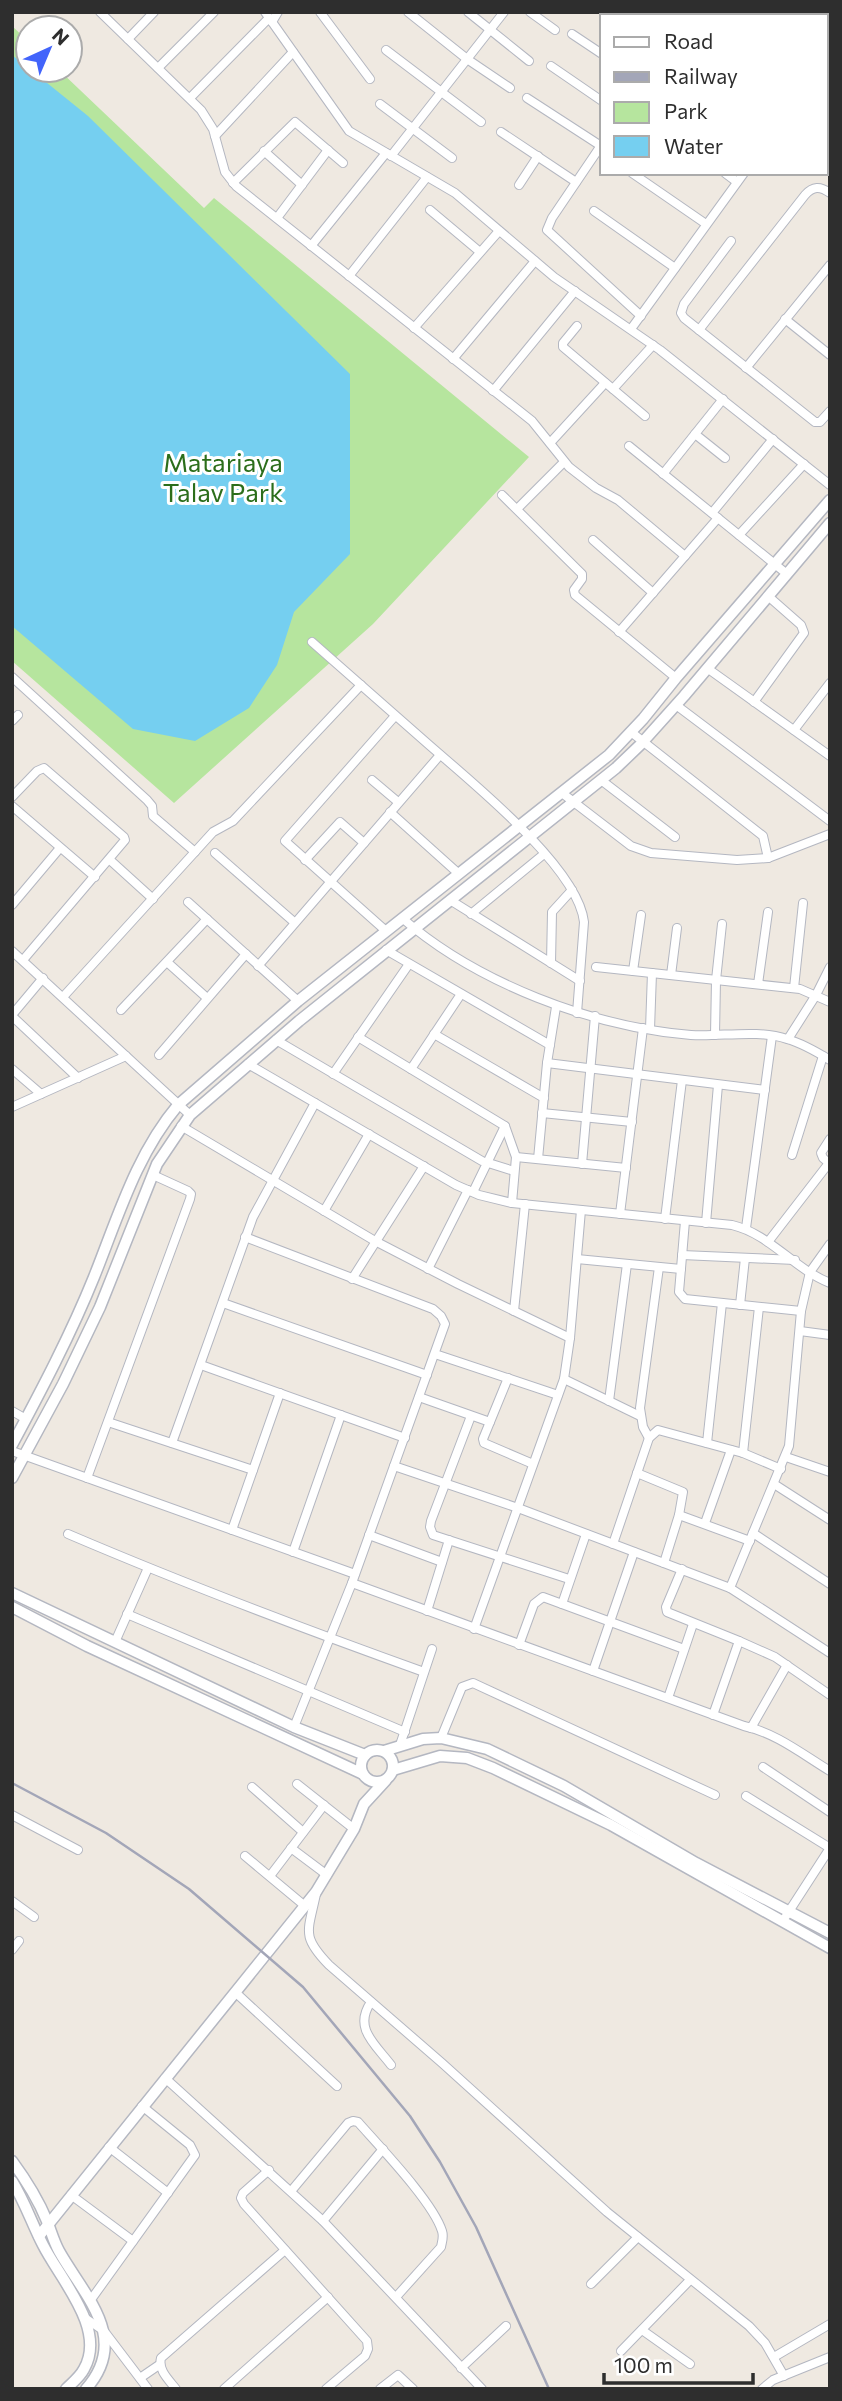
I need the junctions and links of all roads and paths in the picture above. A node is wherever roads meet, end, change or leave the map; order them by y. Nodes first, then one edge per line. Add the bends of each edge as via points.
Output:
1 (100, 12) edge
2 (154, 12) edge
3 (214, 12) edge
4 (278, 12) edge
5 (320, 12) edge
6 (408, 12) edge
7 (468, 12) edge
8 (504, 12) edge
9 (530, 12) edge
10 (269, 17) edge
11 (490, 30) junction
12 (555, 30) dead end
13 (572, 34) dead end
14 (128, 39) junction
15 (386, 50) dead end
16 (293, 52) junction
17 (600, 53) edge
18 (467, 59) junction
19 (529, 61) dead end
20 (551, 66) dead end
21 (158, 68) junction
22 (370, 79) dead end
23 (510, 88) dead end
24 (441, 92) junction
25 (190, 98) junction
26 (527, 98) dead end
27 (600, 100) edge
28 (380, 104) dead end
29 (481, 122) dead end
30 (412, 128) junction
31 (501, 132) dead end
32 (215, 136) junction
33 (600, 144) edge
34 (600, 146) edge
35 (328, 150) junction
36 (264, 151) junction
37 (388, 154) junction
38 (538, 156) junction
39 (452, 158) dead end
40 (343, 163) dead end
41 (635, 175) edge
42 (728, 175) edge
43 (742, 175) edge
44 (427, 177) junction
45 (576, 182) junction
46 (737, 182) junction
47 (233, 183) junction
48 (302, 185) junction
49 (519, 185) dead end
50 (830, 193) edge
51 (430, 210) dead end
52 (594, 211) dead end
53 (277, 218) junction
54 (706, 225) junction
55 (499, 231) junction
56 (731, 241) dead end
57 (311, 246) junction
58 (480, 252) junction
59 (535, 261) junction
60 (675, 268) junction
61 (828, 271) edge
62 (349, 276) junction
63 (575, 291) junction
64 (641, 316) junction
65 (785, 320) junction
66 (577, 327) dead end
67 (414, 328) junction
68 (631, 329) junction
69 (699, 330) junction
70 (653, 345) junction
71 (830, 355) edge
72 (453, 359) junction
73 (746, 368) junction
74 (605, 383) junction
75 (613, 389) junction
76 (493, 391) junction
77 (723, 399) junction
78 (830, 411) edge
79 (645, 416) dead end
80 (695, 434) junction
81 (773, 439) junction
82 (550, 443) junction
83 (629, 446) dead end
84 (724, 458) dead end
85 (565, 462) junction
86 (804, 464) junction
87 (663, 474) junction
88 (830, 485) edge
89 (502, 495) dead end
90 (830, 499) edge
91 (517, 509) junction
92 (715, 516) junction
93 (827, 531) edge
94 (739, 535) junction
95 (593, 540) dead end
96 (685, 556) junction
97 (774, 564) junction
98 (787, 574) junction
99 (653, 593) junction
100 (768, 596) junction
101 (619, 632) junction
102 (312, 642) dead end
103 (708, 668) junction
104 (12, 677) edge
105 (676, 678) junction
106 (830, 683) edge
107 (361, 685) junction
108 (754, 702) junction
109 (676, 705) junction
110 (395, 716) junction
111 (794, 730) junction
112 (631, 732) junction
113 (643, 742) junction
114 (440, 755) junction
115 (830, 756) edge
116 (372, 780) dead end
117 (601, 780) junction
118 (562, 793) junction
119 (12, 797) edge
120 (398, 802) junction
121 (574, 802) junction
122 (13, 809) edge
123 (390, 812) junction
124 (830, 821) edge
125 (520, 826) junction
126 (830, 834) edge
127 (530, 836) junction
128 (675, 837) dead end
129 (364, 843) junction
130 (61, 848) junction
131 (195, 852) junction
132 (215, 853) dead end
133 (544, 854) junction
134 (768, 858) junction
135 (110, 860) junction
136 (305, 860) junction
137 (459, 874) junction
138 (94, 877) junction
139 (331, 883) junction
140 (572, 890) junction
141 (153, 899) junction
142 (450, 900) junction
143 (188, 902) dead end
144 (803, 903) dead end
145 (12, 905) edge
146 (768, 912) dead end
147 (471, 914) junction
148 (641, 915) dead end
149 (402, 918) junction
150 (206, 919) junction
151 (294, 922) junction
152 (722, 924) dead end
153 (414, 928) junction
154 (677, 928) dead end
155 (386, 931) junction
156 (386, 950) junction
157 (13, 953) edge
158 (246, 954) junction
159 (23, 960) junction
160 (167, 962) junction
161 (551, 963) junction
162 (409, 964) junction
163 (258, 966) junction
164 (596, 967) dead end
165 (830, 967) edge
166 (633, 971) junction
167 (652, 973) junction
168 (671, 975) junction
169 (43, 978) junction
170 (716, 980) junction
171 (579, 981) junction
172 (758, 984) junction
173 (794, 988) junction
174 (461, 993) junction
175 (816, 995) junction
176 (63, 997) junction
177 (207, 998) junction
178 (298, 1002) junction
179 (830, 1002) edge
180 (556, 1007) junction
181 (121, 1010) dead end
182 (577, 1013) junction
183 (12, 1016) edge
184 (595, 1016) junction
185 (647, 1028) junction
186 (434, 1034) junction
187 (715, 1035) junction
188 (772, 1035) junction
189 (358, 1037) junction
190 (788, 1039) junction
191 (276, 1040) junction
192 (550, 1045) junction
193 (159, 1055) dead end
194 (126, 1056) junction
195 (826, 1058) edge
196 (547, 1063) junction
197 (248, 1064) junction
198 (590, 1068) junction
199 (12, 1069) edge
200 (411, 1069) junction
201 (333, 1074) junction
202 (638, 1074) junction
203 (78, 1078) junction
204 (682, 1080) junction
205 (719, 1084) junction
206 (765, 1090) junction
207 (41, 1094) junction
208 (544, 1098) junction
209 (315, 1103) junction
210 (178, 1105) junction
211 (12, 1107) edge
212 (542, 1113) junction
213 (190, 1115) junction
214 (586, 1117) junction
215 (632, 1122) junction
216 (181, 1126) junction
217 (505, 1126) junction
218 (369, 1134) junction
219 (830, 1139) edge
220 (792, 1155) dead end
221 (516, 1157) junction
222 (538, 1159) junction
223 (486, 1163) junction
224 (582, 1164) junction
225 (829, 1164) edge
226 (424, 1166) junction
227 (626, 1168) junction
228 (514, 1171) junction
229 (153, 1175) junction
230 (272, 1181) junction
231 (471, 1191) junction
232 (512, 1203) junction
233 (525, 1204) junction
234 (582, 1210) junction
235 (324, 1211) junction
236 (620, 1214) junction
237 (665, 1219) junction
238 (685, 1221) junction
239 (706, 1223) junction
240 (746, 1228) junction
241 (245, 1237) junction
242 (374, 1241) junction
243 (768, 1242) junction
244 (830, 1244) edge
245 (682, 1255) junction
246 (745, 1258) junction
247 (576, 1259) junction
248 (795, 1260) junction
249 (627, 1264) junction
250 (659, 1267) junction
251 (428, 1269) junction
252 (681, 1269) junction
253 (810, 1272) junction
254 (352, 1279) junction
255 (830, 1283) edge
256 (223, 1303) junction
257 (722, 1303) junction
258 (740, 1305) junction
259 (759, 1307) junction
260 (513, 1311) junction
261 (801, 1311) junction
262 (800, 1331) junction
263 (830, 1335) edge
264 (570, 1338) junction
265 (435, 1354) junction
266 (201, 1364) junction
267 (427, 1376) junction
268 (509, 1378) junction
269 (564, 1379) junction
270 (280, 1393) junction
271 (558, 1395) junction
272 (419, 1397) junction
273 (609, 1401) junction
274 (12, 1411) edge
275 (341, 1415) junction
276 (471, 1416) junction
277 (640, 1416) junction
278 (26, 1419) junction
279 (108, 1422) junction
280 (490, 1422) junction
281 (405, 1438) junction
282 (649, 1438) junction
283 (172, 1443) junction
284 (707, 1443) junction
285 (12, 1445) edge
286 (731, 1450) junction
287 (12, 1451) edge
288 (743, 1454) junction
289 (25, 1455) junction
290 (786, 1457) junction
291 (533, 1464) junction
292 (394, 1466) junction
293 (253, 1469) junction
294 (781, 1469) junction
295 (830, 1472) edge
296 (637, 1473) junction
297 (12, 1478) edge
298 (87, 1478) junction
299 (445, 1483) junction
300 (774, 1484) junction
301 (518, 1508) junction
302 (680, 1515) junction
303 (830, 1520) edge
304 (705, 1523) junction
305 (232, 1530) junction
306 (68, 1534) dead end
307 (586, 1534) junction
308 (369, 1535) junction
309 (752, 1537) junction
310 (449, 1540) junction
311 (612, 1544) junction
312 (293, 1552) junction
313 (634, 1552) junction
314 (500, 1557) junction
315 (442, 1562) junction
316 (664, 1563) junction
317 (148, 1568) junction
318 (682, 1569) junction
319 (353, 1578) junction
320 (569, 1579) junction
321 (830, 1584) edge
322 (730, 1588) junction
323 (12, 1593) edge
324 (562, 1604) junction
325 (12, 1607) edge
326 (427, 1611) junction
327 (127, 1614) junction
328 (610, 1622) junction
329 (693, 1624) junction
330 (474, 1629) junction
331 (328, 1638) junction
332 (739, 1641) junction
333 (115, 1642) junction
334 (519, 1645) junction
335 (432, 1649) dead end
336 (684, 1649) junction
337 (830, 1653) edge
338 (787, 1665) junction
339 (593, 1671) junction
340 (424, 1672) junction
341 (307, 1691) junction
342 (830, 1695) edge
343 (668, 1698) junction
344 (713, 1715) junction
345 (294, 1727) junction
346 (751, 1728) junction
347 (405, 1732) junction
348 (441, 1738) junction
349 (400, 1745) junction
350 (384, 1751) junction
351 (365, 1755) junction
352 (763, 1767) dead end
353 (393, 1770) junction
354 (830, 1771) edge
355 (365, 1776) junction
356 (386, 1780) junction
357 (296, 1784) dead end
358 (252, 1787) dead end
359 (715, 1795) dead end
360 (746, 1796) dead end
361 (364, 1804) junction
362 (324, 1805) junction
363 (830, 1812) edge
364 (12, 1815) edge
365 (354, 1829) junction
366 (303, 1832) junction
367 (291, 1848) junction
368 (830, 1848) edge
369 (78, 1850) dead end
370 (245, 1856) dead end
371 (327, 1875) junction
372 (270, 1877) junction
373 (316, 1892) junction
374 (12, 1901) edge
375 (305, 1906) junction
376 (790, 1910) junction
377 (33, 1917) dead end
378 (783, 1922) junction
379 (830, 1933) edge
380 (19, 1941) dead end
381 (830, 1948) edge
382 (12, 1950) edge
383 (235, 1992) junction
384 (371, 2002) junction
385 (391, 2064) dead end
386 (165, 2078) junction
387 (337, 2086) dead end
388 (142, 2106) junction
389 (110, 2147) junction
390 (383, 2149) junction
391 (12, 2161) edge
392 (269, 2170) junction
393 (12, 2181) edge
394 (292, 2190) junction
395 (168, 2193) junction
396 (71, 2195) junction
397 (323, 2221) junction
398 (48, 2224) junction
399 (39, 2236) junction
400 (638, 2237) junction
401 (133, 2241) junction
402 (285, 2250) junction
403 (690, 2280) junction
404 (591, 2284) dead end
405 (328, 2297) junction
406 (396, 2297) junction
407 (90, 2301) junction
408 (85, 2318) junction
409 (830, 2324) edge
410 (506, 2326) dead end
411 (642, 2330) junction
412 (104, 2331) junction
413 (621, 2351) dead end
414 (774, 2357) junction
415 (830, 2357) edge
416 (690, 2364) dead end
417 (159, 2365) junction
418 (461, 2368) junction
419 (784, 2376) junction
420 (140, 2378) junction
421 (66, 2389) edge
422 (86, 2389) edge
423 (148, 2389) edge
424 (176, 2389) edge
425 (225, 2389) edge
426 (326, 2389) edge
427 (380, 2389) edge
428 (413, 2389) edge
429 (482, 2389) edge
430 (762, 2389) edge

1 - 14 street
2 - 14 street
3 - 21 street
4 - 10 street
5 - 22 street
6 - 18 street
7 - 11 street
8 - 11 street
9 - 12 street
10 - 16 street
10 - 25 street
11 - 18 street
11 - 19 street
13 - 17 street
14 - 21 street
15 - 24 street
16 - 32 street
16 - 37 street via 349,131
18 - 23 street
18 - 24 street
20 - 27 street
21 - 25 street
24 - 29 street
24 - 30 street
25 - 32 street
26 - 33 street
28 - 30 street
30 - 37 street
30 - 39 street
31 - 38 street
32 - 47 street via 225,172
34 - 45 street
35 - 36 street via 295,122
35 - 40 street
35 - 48 street
36 - 47 street
36 - 48 street
37 - 44 street
37 - 57 street
38 - 45 street
38 - 49 street
41 - 54 street
42 - 46 street
43 - 46 street
44 - 55 street
44 - 62 street
45 - 64 street via 548,224 548,233
46 - 54 street
47 - 53 street
48 - 53 street
50 - 69 street via 815,187 804,194
51 - 58 street
52 - 60 street
53 - 57 street
54 - 60 street
55 - 58 street
55 - 59 street
56 - 69 street via 681,309 684,318
57 - 62 street
58 - 67 street
59 - 63 street
59 - 72 street
60 - 64 street
61 - 65 street
62 - 67 street
63 - 68 street
63 - 76 street
64 - 68 street
65 - 71 street
65 - 73 street
66 - 74 street via 563,347
67 - 72 street
68 - 70 street
69 - 73 street
70 - 75 street
70 - 77 street
72 - 76 street
73 - 78 street via 815,422
74 - 75 street
74 - 82 street
75 - 79 street
76 - 82 street via 532,421
77 - 80 street
77 - 81 street
80 - 84 street
80 - 87 street
81 - 86 street
81 - 92 street
82 - 85 street
83 - 87 street
85 - 91 street
85 - 96 street
86 - 88 street
86 - 94 street
87 - 92 street
89 - 91 street
90 - 97 main road
91 - 101 street via 582,573 575,596
92 - 94 street
92 - 96 street
93 - 98 main road
94 - 97 street
95 - 99 street
96 - 99 street
97 - 98 street
97 - 105 main road
98 - 100 main road
99 - 101 street
100 - 103 main road
100 - 108 street via 804,633
101 - 105 street
102 - 107 street
103 - 108 street
103 - 109 main road
104 - 131 street via 147,800 155,819
105 - 112 main road
106 - 111 street
107 - 110 street
107 - 131 street via 233,821 213,832
108 - 111 street
109 - 113 main road
109 - 124 street
110 - 114 street
110 - 136 street via 286,839
111 - 115 street
112 - 113 street
112 - 118 main road
113 - 117 main road
113 - 134 street via 763,836
114 - 120 street
114 - 125 street
116 - 120 street
117 - 121 main road
117 - 128 street
118 - 121 street
118 - 125 main road
119 - 135 street via 37,771 49,770 124,837
120 - 123 street
121 - 127 main road
121 - 134 street via 631,846 651,853
122 - 130 street
123 - 129 street
123 - 137 street
125 - 127 street
125 - 137 main road
126 - 134 street
127 - 133 street
127 - 142 main road
129 - 136 street via 340,822
129 - 139 street
130 - 138 street
130 - 145 street
131 - 141 street
132 - 151 street
133 - 140 street
133 - 147 street
135 - 138 street
135 - 141 street
136 - 139 street
137 - 149 main road
138 - 159 street
139 - 151 street
139 - 155 street
140 - 161 street via 552,912
140 - 171 street via 584,922
141 - 176 street
142 - 147 street
142 - 153 main road
143 - 150 street
144 - 173 street
146 - 172 street
147 - 161 street
148 - 166 street
149 - 153 street
149 - 155 main road
150 - 158 street
150 - 160 street
151 - 163 street
152 - 170 street
153 - 156 main road
153 - 180 street via 470,965
154 - 168 street
155 - 178 main road
156 - 162 street
156 - 191 main road
157 - 159 street
158 - 163 street
158 - 177 street
159 - 169 street
160 - 177 street
160 - 181 street
161 - 171 street
162 - 174 street
162 - 189 street
163 - 178 street
164 - 166 street
165 - 175 street
166 - 167 street
167 - 168 street
167 - 185 street
168 - 170 street
169 - 176 street
169 - 183 street
170 - 172 street
170 - 187 street
171 - 182 street
172 - 173 street
173 - 175 street
174 - 186 street
174 - 192 street
175 - 179 street
175 - 190 street
176 - 194 street
177 - 193 street
178 - 210 main road
180 - 182 street
180 - 192 street
182 - 184 street
183 - 203 street
184 - 185 street
184 - 198 street
185 - 187 street
185 - 202 street
186 - 200 street
186 - 208 street
187 - 188 street
188 - 190 street
188 - 206 street
189 - 200 street
189 - 201 street
190 - 195 street
191 - 197 main road
191 - 201 street
192 - 196 street
194 - 203 street
194 - 210 street
195 - 220 street
196 - 198 street
196 - 208 street
197 - 209 street
197 - 213 main road
198 - 202 street
198 - 214 street
199 - 207 street
200 - 217 street
201 - 223 street
202 - 204 street
202 - 215 street
203 - 207 street
204 - 205 street
204 - 237 street
205 - 206 street
205 - 239 street
206 - 240 street
207 - 211 street
208 - 212 street
209 - 218 street
209 - 230 street
210 - 213 street
210 - 278 main road via 145,1152 93,1279
212 - 214 street
212 - 222 street
213 - 216 main road
214 - 215 street
214 - 224 street
215 - 227 street
216 - 229 main road
216 - 230 street
217 - 221 street
217 - 223 street
218 - 226 street
218 - 235 street
219 - 225 street via 821,1153
221 - 222 street
221 - 228 street
222 - 224 street
223 - 228 street
223 - 231 street
224 - 227 street
225 - 243 street
226 - 231 street
226 - 242 street
227 - 236 street
228 - 232 street
229 - 279 street via 191,1194
229 - 289 main road via 100,1307
230 - 235 street
230 - 241 street
231 - 232 street
231 - 251 street
232 - 233 street
233 - 234 street
233 - 260 street
234 - 236 street
234 - 247 street
235 - 242 street
236 - 237 street
237 - 238 street
238 - 239 street
238 - 245 street
239 - 240 street
240 - 243 street
241 - 254 street
241 - 256 street
242 - 251 street
242 - 254 street
243 - 248 street
244 - 253 street
245 - 246 street
245 - 252 street
246 - 248 street
246 - 258 street
247 - 249 street
247 - 264 street
248 - 253 street
249 - 250 street
249 - 273 street
250 - 252 street
250 - 277 street
251 - 260 street
252 - 257 street via 681,1296
253 - 255 street
253 - 261 street
254 - 265 street via 441,1316 444,1324
256 - 266 street
256 - 267 street
257 - 258 street
257 - 284 street
258 - 259 street
259 - 261 street
259 - 288 street
260 - 264 street
261 - 262 street
262 - 263 street
262 - 290 street
264 - 269 street
265 - 267 street
265 - 268 street
266 - 270 street
266 - 283 street
267 - 272 street
268 - 271 street
268 - 280 street
269 - 271 street
269 - 273 street
270 - 275 street
270 - 293 street
271 - 291 street
272 - 276 street
272 - 281 street
273 - 277 street
274 - 278 street
275 - 281 street
275 - 312 street
276 - 280 street
276 - 299 street
277 - 282 street
278 - 285 main road
279 - 283 street
279 - 298 street
280 - 291 street via 484,1443
281 - 292 street
282 - 284 street via 662,1430
282 - 296 street
283 - 293 street
284 - 286 street
286 - 288 street
286 - 304 street
287 - 289 street
288 - 294 street
289 - 297 main road
289 - 298 street
290 - 294 street
290 - 295 street
291 - 301 street
292 - 299 street
292 - 308 street
293 - 305 street
294 - 300 street
296 - 302 street via 683,1492
296 - 311 street
298 - 305 street
299 - 301 street
299 - 310 street via 430,1527 433,1535
300 - 303 street
300 - 309 street
301 - 307 street
301 - 314 street
302 - 304 street
302 - 316 street
304 - 309 street
305 - 312 street
306 - 317 street
307 - 311 street
307 - 320 street
308 - 315 street
308 - 319 street
309 - 321 street
309 - 322 street
310 - 314 street
310 - 315 street
311 - 313 street
312 - 319 street
313 - 316 street
313 - 328 street
314 - 320 street
314 - 330 street
315 - 326 street
316 - 318 street
317 - 327 street
317 - 331 street
318 - 322 street
318 - 329 street via 666,1607 667,1612
319 - 326 street
319 - 331 street
320 - 324 street
322 - 337 street
323 - 333 main road
324 - 328 street
324 - 334 street via 538,1599
325 - 355 main road
326 - 330 street
327 - 333 street
327 - 341 street
328 - 336 street
328 - 339 street
329 - 332 street
329 - 336 street
330 - 334 street
331 - 340 street
331 - 341 street
332 - 338 street
332 - 344 street
333 - 345 main road
334 - 339 street
335 - 340 street
336 - 343 street
338 - 342 street
338 - 346 street
339 - 343 street
340 - 347 street
341 - 345 street
341 - 347 street
343 - 344 street
344 - 346 street
345 - 351 main road
346 - 354 street via 773,1735
347 - 349 street
348 - 349 main road
348 - 359 street via 457,1693 473,1683
348 - 376 main road via 487,1749 564,1786 696,1863
349 - 350 main road
350 - 351 main road
350 - 353 main road
351 - 355 main road via 361,1765
352 - 363 street
353 - 356 main road
353 - 378 main road via 440,1756 467,1758 493,1768 611,1825
355 - 356 main road via 376,1782
355 - 361 main road
356 - 361 main road
357 - 362 street
358 - 366 street
360 - 368 street
361 - 365 main road
362 - 365 street
362 - 366 street
364 - 369 street
365 - 371 main road
366 - 367 street
367 - 371 street
367 - 372 street
368 - 376 street
370 - 372 street
371 - 373 main road
372 - 375 street
373 - 375 main road
373 - 384 street via 308,1934 313,1949
374 - 377 street
375 - 383 main road
376 - 378 street
376 - 379 main road
378 - 381 main road
380 - 382 street
383 - 386 main road
383 - 387 street
384 - 385 street via 363,2024
384 - 400 street
386 - 388 main road
386 - 392 street
388 - 389 main road
388 - 395 street via 195,2152
389 - 395 street
389 - 396 main road
390 - 394 street via 353,2120
390 - 397 street
390 - 406 street via 433,2213 443,2238 441,2247
391 - 398 main road via 35,2193
392 - 394 street
392 - 402 street via 241,2198
393 - 399 main road
394 - 397 street
395 - 401 street
396 - 398 main road
396 - 401 street
397 - 406 street
398 - 399 main road
398 - 407 main road via 57,2248
399 - 408 main road
400 - 403 street
400 - 404 street
401 - 407 street
402 - 405 street
402 - 417 street via 161,2358
403 - 411 street
403 - 414 street via 749,2326
405 - 425 street
405 - 426 street via 367,2341 368,2349
406 - 418 street
407 - 412 main road
408 - 412 street
408 - 421 main road via 90,2338 87,2361
409 - 414 street
410 - 418 street
411 - 413 street
411 - 416 street
412 - 420 street
412 - 422 main road via 104,2359
414 - 419 street
415 - 419 street
417 - 420 street
417 - 424 street
418 - 429 street
419 - 430 street
420 - 423 street
427 - 428 street via 398,2375

